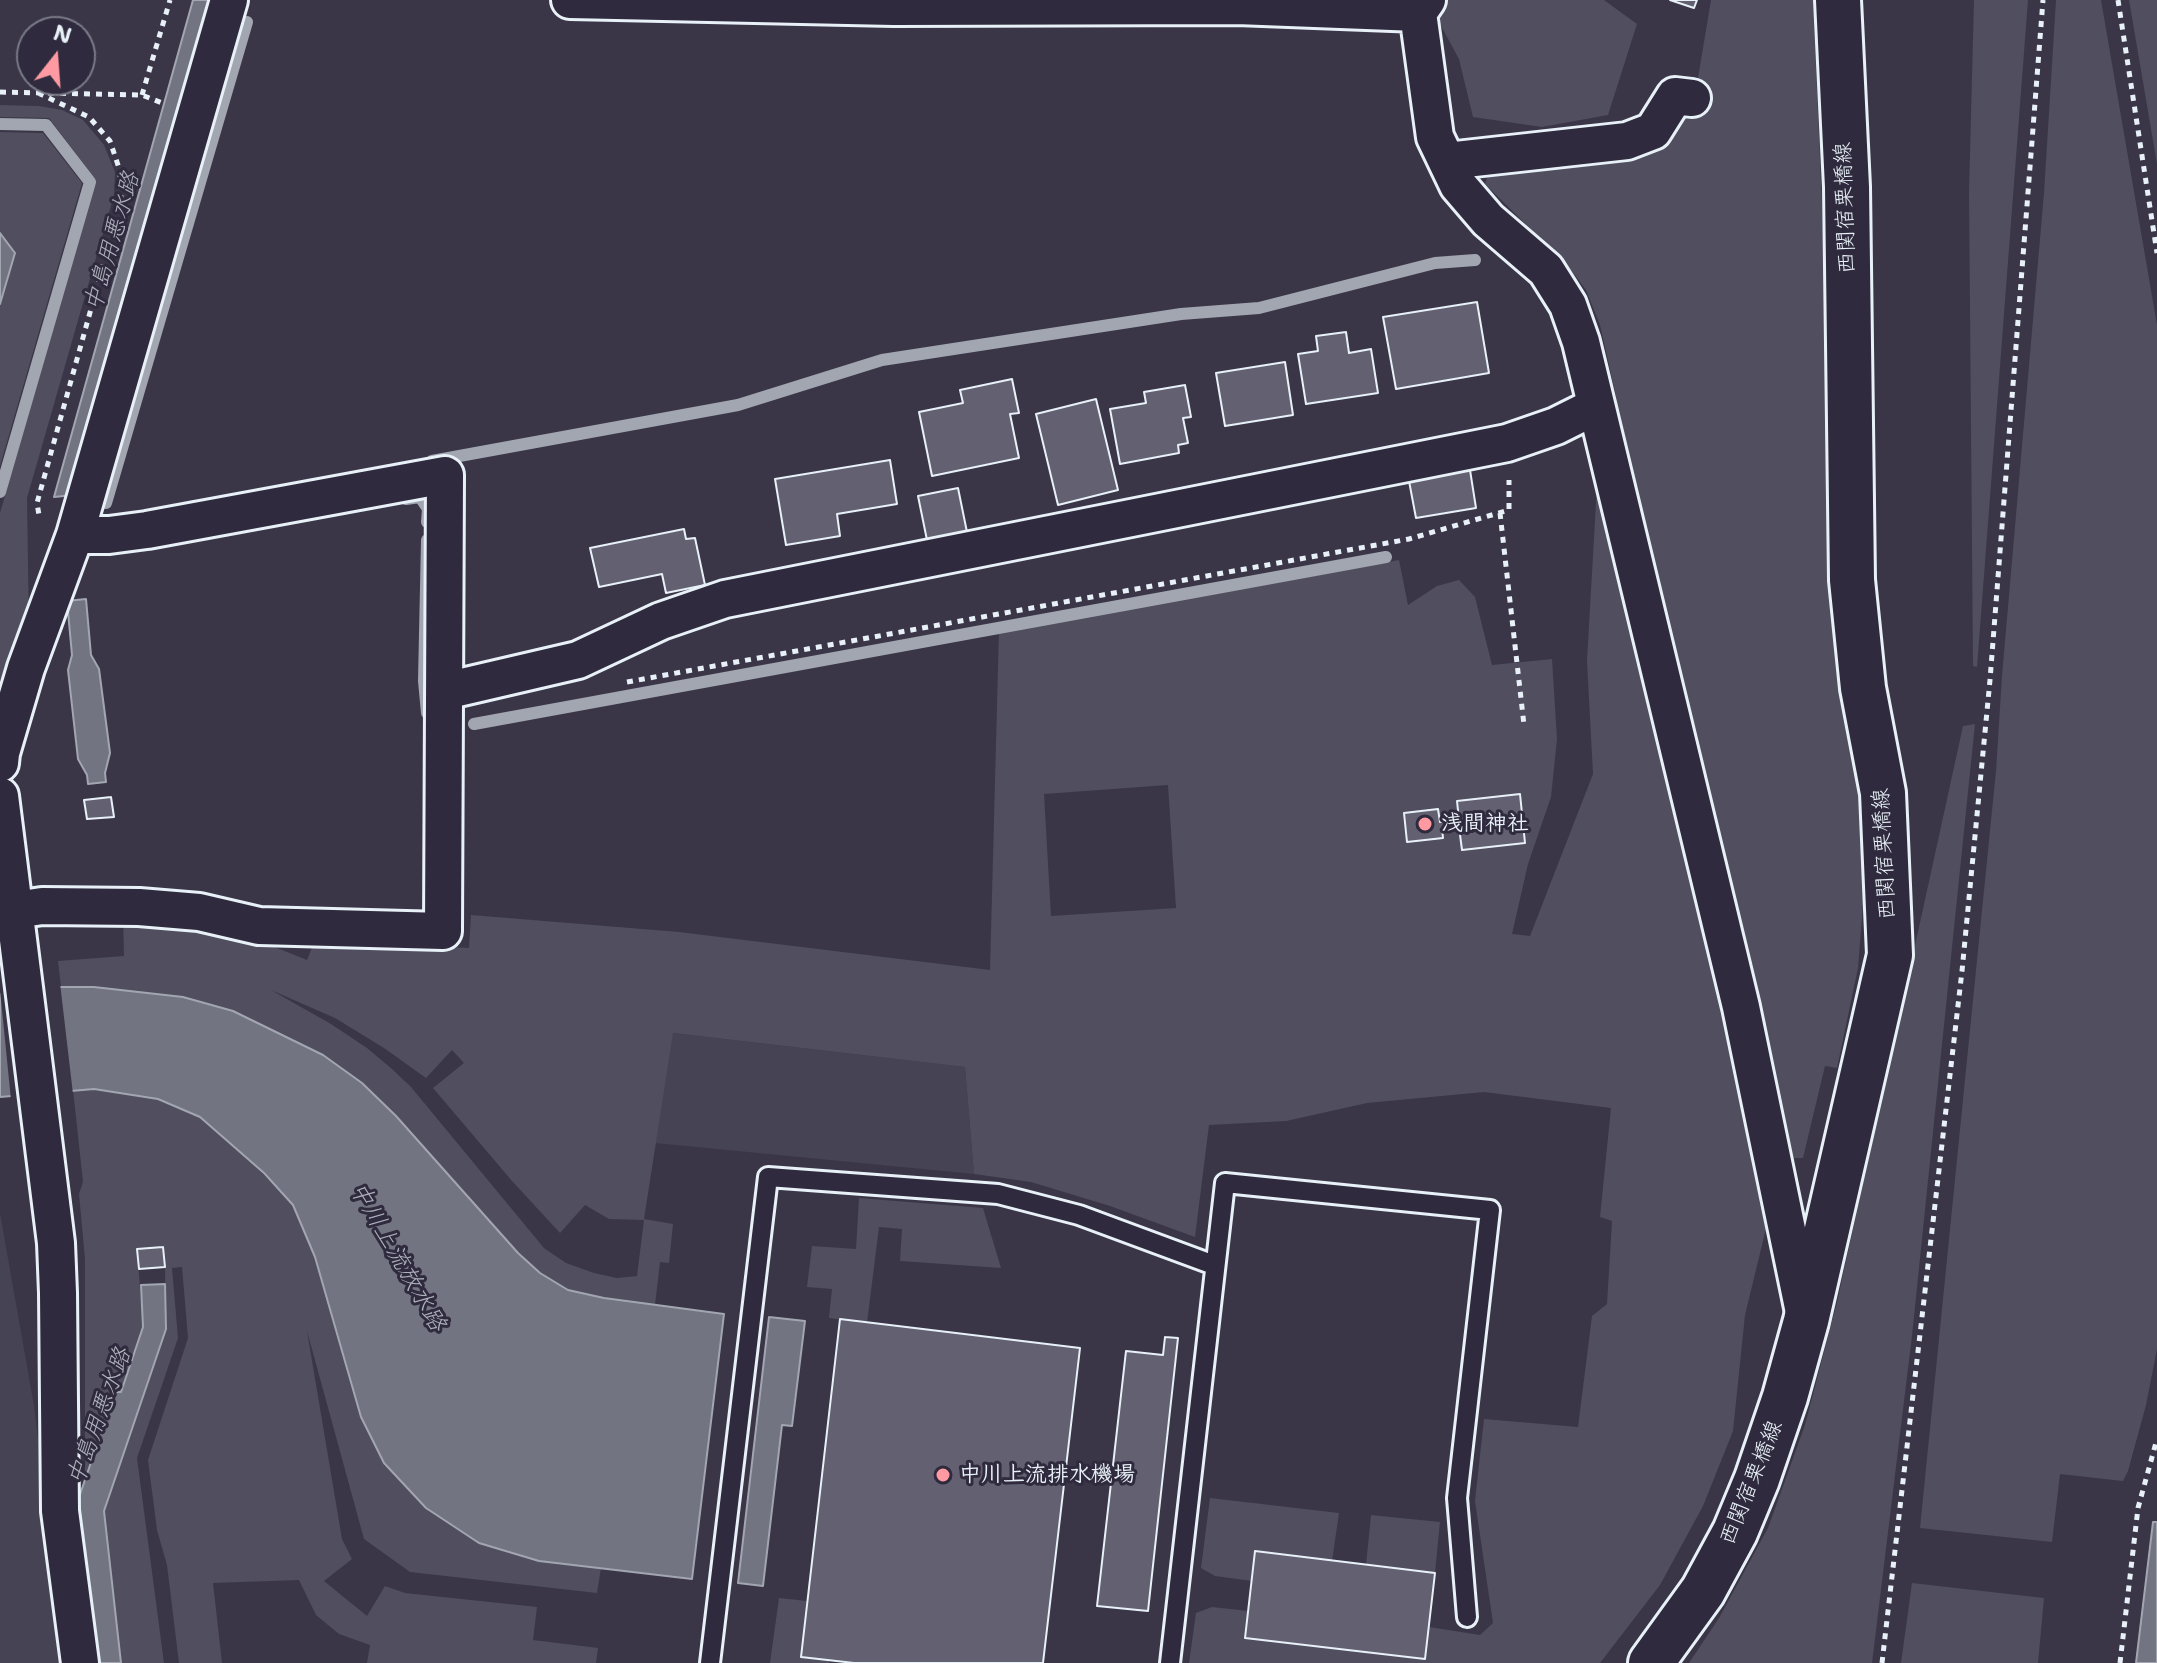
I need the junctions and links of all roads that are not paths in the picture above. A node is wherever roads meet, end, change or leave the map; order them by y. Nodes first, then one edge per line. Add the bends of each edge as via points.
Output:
1 (229, 0) edge
2 (570, 0) edge
3 (1838, 0) edge
4 (1422, 6) edge
5 (1692, 98) dead end
6 (1447, 161) junction
7 (1596, 406) junction
8 (75, 535) junction
9 (445, 691) junction
10 (0, 763) edge
11 (0, 796) edge
12 (5, 862) edge
13 (16, 910) junction
14 (1214, 1265) junction
15 (1806, 1321) junction
16 (1467, 1617) dead end
17 (80, 1663) edge
18 (710, 1663) edge
19 (1170, 1663) edge
20 (1651, 1663) edge

1 - 8 street
2 - 4 street via 894,7
3 - 15 main road, 西関宿栗橋線 via 1847,187 1852,580 1863,688 1883,793 1890,955
4 - 6 street via 1435,137
5 - 6 street via 1675,96 1653,131 1627,141
6 - 7 street via 1458,185 1488,220 1554,281 1581,342
7 - 9 street via 1507,443 725,599 661,621 578,660
7 - 15 street via 1741,1007
8 - 9 street via 147,530 445,475
8 - 10 street via 26,668
9 - 13 street via 443,931 259,926 199,912 139,907
11 - 12 street
12 - 13 street
13 - 17 street via 58,1293 60,1511
14 - 16 lane via 1225,1183 1490,1210 1457,1498
14 - 18 lane via 1079,1215 998,1194 768,1177
14 - 19 lane
15 - 20 main road, 西関宿栗橋線 via 1785,1397 1735,1532 1703,1591

